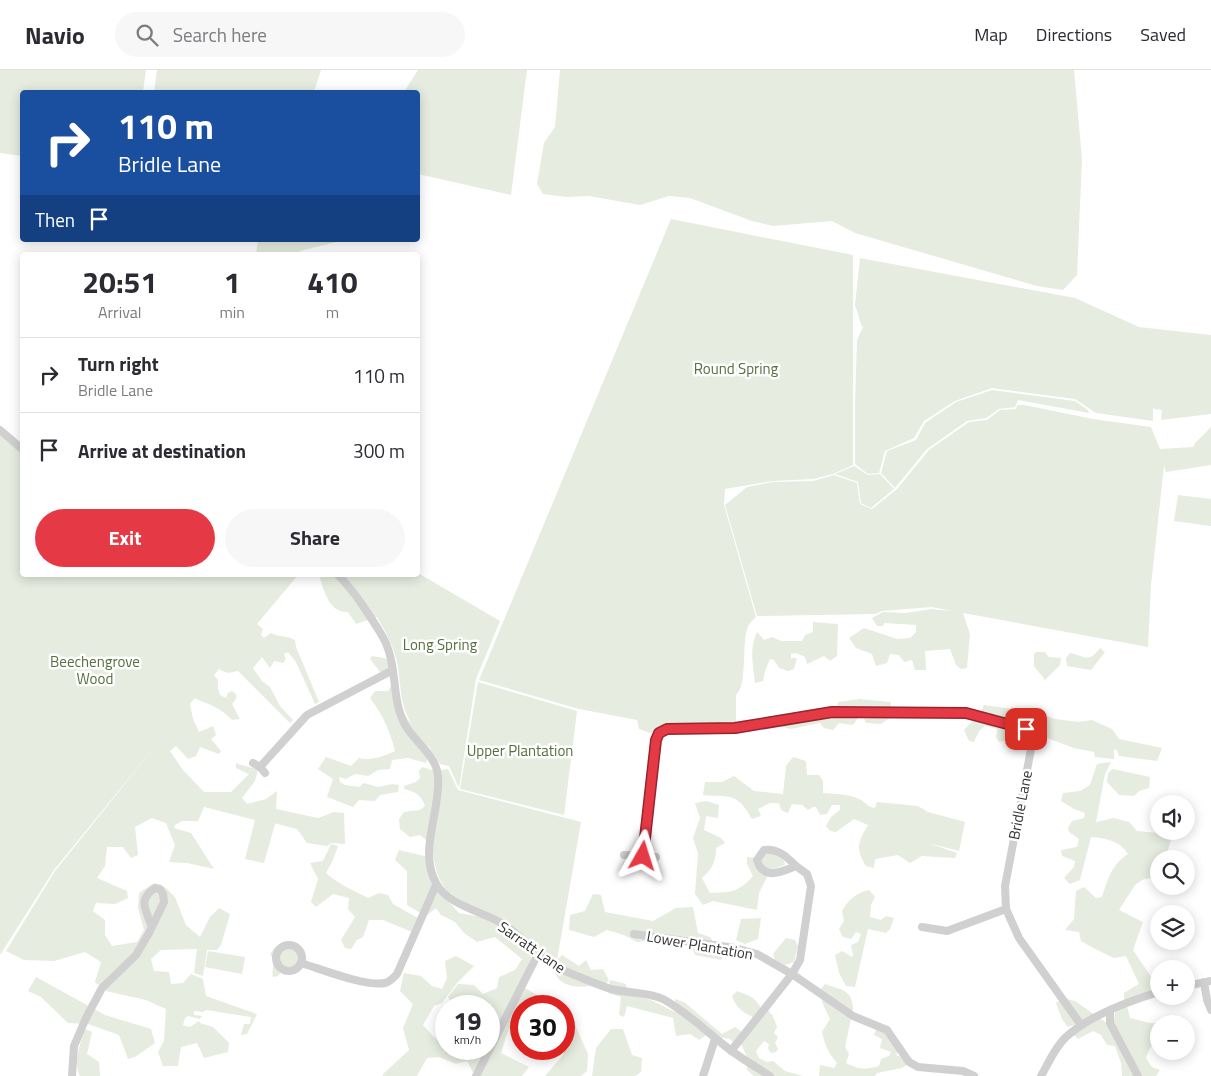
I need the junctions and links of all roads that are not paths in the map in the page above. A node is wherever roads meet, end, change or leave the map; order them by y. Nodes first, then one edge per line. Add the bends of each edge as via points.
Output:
1 (0, 430) edge
2 (20, 447) edge
3 (340, 577) edge
4 (393, 670) junction
5 (259, 768) dead end
6 (624, 854) dead end
7 (643, 856) junction
8 (656, 857) dead end
9 (796, 866) junction
10 (436, 885) junction
11 (1006, 909) junction
12 (152, 927) dead end
13 (922, 928) dead end
14 (634, 934) dead end
15 (538, 954) junction
16 (301, 963) dead end
17 (792, 974) junction
18 (1208, 981) edge
19 (1195, 984) edge
20 (1150, 994) edge
21 (1209, 1000) edge
22 (1211, 1010) edge
23 (1110, 1012) junction
24 (1081, 1025) junction
25 (715, 1038) junction
26 (731, 1051) junction
27 (971, 1075) edge
28 (72, 1076) edge
29 (476, 1076) edge
30 (703, 1076) edge
31 (770, 1076) edge
32 (1040, 1076) edge
33 (1138, 1076) edge

1 - 2 street
3 - 4 street via 387,646
4 - 5 street via 307,715
4 - 10 street via 404,722 427,751 438,774 438,798 429,845 430,869
6 - 7 street
7 - 8 street
7 - 11 street, Bridle Lane via 656,740 659,733 667,729 735,728 832,712 966,713 1026,729 1032,744 1005,886
9 - 9 street via 770,874 763,872 757,860 764,850 772,849
9 - 17 street via 807,874 811,886 800,960
10 - 15 street, Sarratt Lane via 470,910 502,923
10 - 16 street via 397,974 387,983 358,980
11 - 13 street via 947,931
11 - 24 street, Bridle Lane via 1019,938
12 - 28 street via 136,955 98,995 74,1046
14 - 17 street, Lower Plantation via 735,948 757,954
15 - 25 street, Sarratt Lane via 570,974 611,989 660,998 681,1010
15 - 29 street
17 - 26 street
17 - 27 street, Lower Plantation via 853,1016 887,1030 909,1062 918,1067 948,1068
18 - 19 street
18 - 21 street
20 - 23 street
21 - 22 street
23 - 24 street
23 - 33 street via 1110,1024
24 - 32 street via 1064,1039
25 - 26 street, Sarratt Lane
25 - 30 street
26 - 31 street, Sarratt Lane

